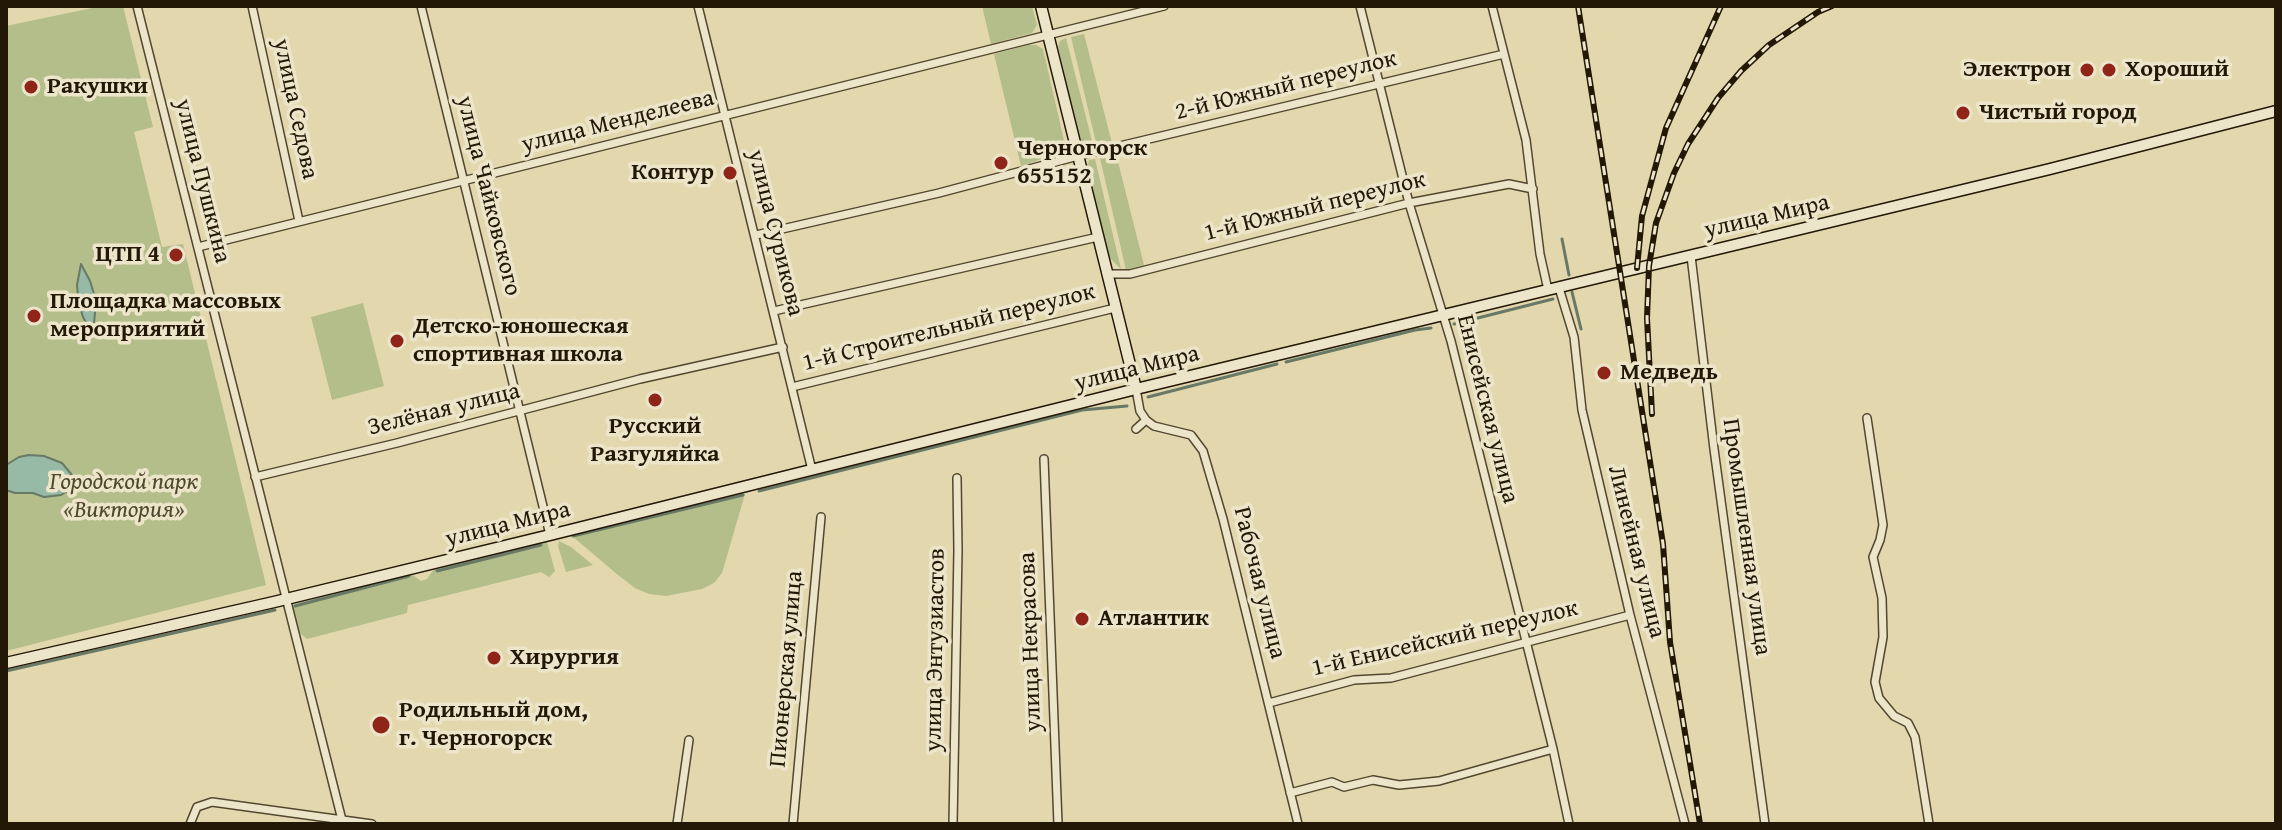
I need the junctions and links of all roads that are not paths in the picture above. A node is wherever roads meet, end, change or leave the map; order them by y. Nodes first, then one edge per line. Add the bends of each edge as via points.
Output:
1 (137, 6) edge
2 (252, 6) edge
3 (421, 6) edge
4 (698, 6) edge
5 (1041, 6) edge
6 (1164, 6) edge
7 (1360, 6) edge
8 (1492, 6) edge
9 (1048, 36) junction
10 (1504, 54) junction
11 (1380, 83) junction
12 (2276, 111) edge
13 (726, 116) junction
14 (1078, 156) junction
15 (463, 180) junction
16 (1533, 189) junction
17 (1409, 203) junction
18 (299, 221) junction
19 (756, 235) junction
20 (1098, 237) junction
21 (198, 247) junction
22 (1691, 256) junction
23 (1107, 274) junction
24 (1554, 289) junction
25 (1115, 308) junction
26 (774, 311) junction
27 (1443, 316) junction
28 (783, 347) junction
29 (792, 387) junction
30 (1136, 389) junction
31 (520, 411) junction
32 (1867, 418) dead end
33 (1146, 420) junction
34 (1136, 429) dead end
35 (1044, 459) dead end
36 (812, 470) junction
37 (255, 477) junction
38 (957, 478) dead end
39 (821, 517) dead end
40 (550, 535) junction
41 (285, 599) junction
42 (1630, 615) junction
43 (1526, 643) junction
44 (6, 663) edge
45 (1269, 703) junction
46 (689, 740) dead end
47 (1553, 749) junction
48 (1290, 793) junction
49 (298, 815) junction
50 (342, 820) junction
51 (190, 824) edge
52 (295, 824) edge
53 (372, 824) edge
54 (677, 824) edge
55 (793, 824) edge
56 (953, 824) edge
57 (1058, 824) edge
58 (1298, 824) edge
59 (1569, 824) edge
60 (1685, 824) edge
61 (1765, 824) edge
62 (1929, 824) edge

1 - 21 street, улица Пушкина
2 - 18 street, улица Седова
3 - 15 street, улица Чайковского
4 - 13 street, улица Сурикова
5 - 9 main road
6 - 9 street, улица Менделеева
7 - 11 street, Енисейская улица
8 - 10 street, Линейная улица
9 - 13 street, улица Менделеева
9 - 14 main road
10 - 11 street, 2-й Южный переулок
10 - 16 street, Линейная улица
11 - 14 street, 2-й Южный переулок
11 - 17 street, Енисейская улица
12 - 22 main road, улица Мира
13 - 15 street, улица Менделеева
13 - 19 street, улица Сурикова
14 - 19 street, 2-й Южный переулок
14 - 20 main road
15 - 18 street, улица Менделеева
15 - 31 street, улица Чайковского
16 - 17 street, 1-й Южный переулок via 1509,184
16 - 24 street, Линейная улица via 1540,254
17 - 23 street, 1-й Южный переулок via 1130,274
17 - 27 street, Енисейская улица
18 - 21 street, улица Менделеева
19 - 26 street, улица Сурикова
20 - 23 main road
20 - 26 street
21 - 37 street, улица Пушкина
22 - 24 main road, улица Мира
22 - 61 street, Промышленная улица
23 - 25 main road
24 - 27 main road, улица Мира
24 - 42 street, Линейная улица via 1574,337 1582,410
25 - 29 street, 1-й Строительный переулок
25 - 30 main road
26 - 28 street, улица Сурикова
27 - 30 main road, улица Мира
27 - 43 street, Енисейская улица
28 - 29 street, улица Сурикова
28 - 31 street, Зелёная улица
29 - 36 street, улица Сурикова
30 - 33 street
30 - 36 main road, улица Мира
31 - 37 street, Зелёная улица
31 - 40 street, улица Чайковского
32 - 62 street via 1883,525 1873,557 1883,637 1875,682 1879,698 1908,723 1915,737
33 - 34 street
33 - 45 street, Рабочая улица via 1191,435 1203,451
35 - 57 street, улица Некрасова
36 - 40 main road, улица Мира
37 - 41 street, улица Пушкина
38 - 56 street, улица Энтузиастов
39 - 55 street, Пионерская улица
40 - 41 main road, улица Мира
41 - 44 main road, улица Мира
41 - 50 street, улица Пушкина
42 - 43 street, 1-й Енисейский переулок
42 - 60 street, Линейная улица
43 - 45 street, 1-й Енисейский переулок
43 - 47 street, Енисейская улица
45 - 48 street, Рабочая улица
46 - 54 street
47 - 48 street via 1439,781 1399,785 1373,780 1344,787 1332,782
47 - 59 street, Енисейская улица
48 - 58 street, Рабочая улица
49 - 50 street
49 - 51 street via 212,802 197,807
49 - 52 street
50 - 53 street

